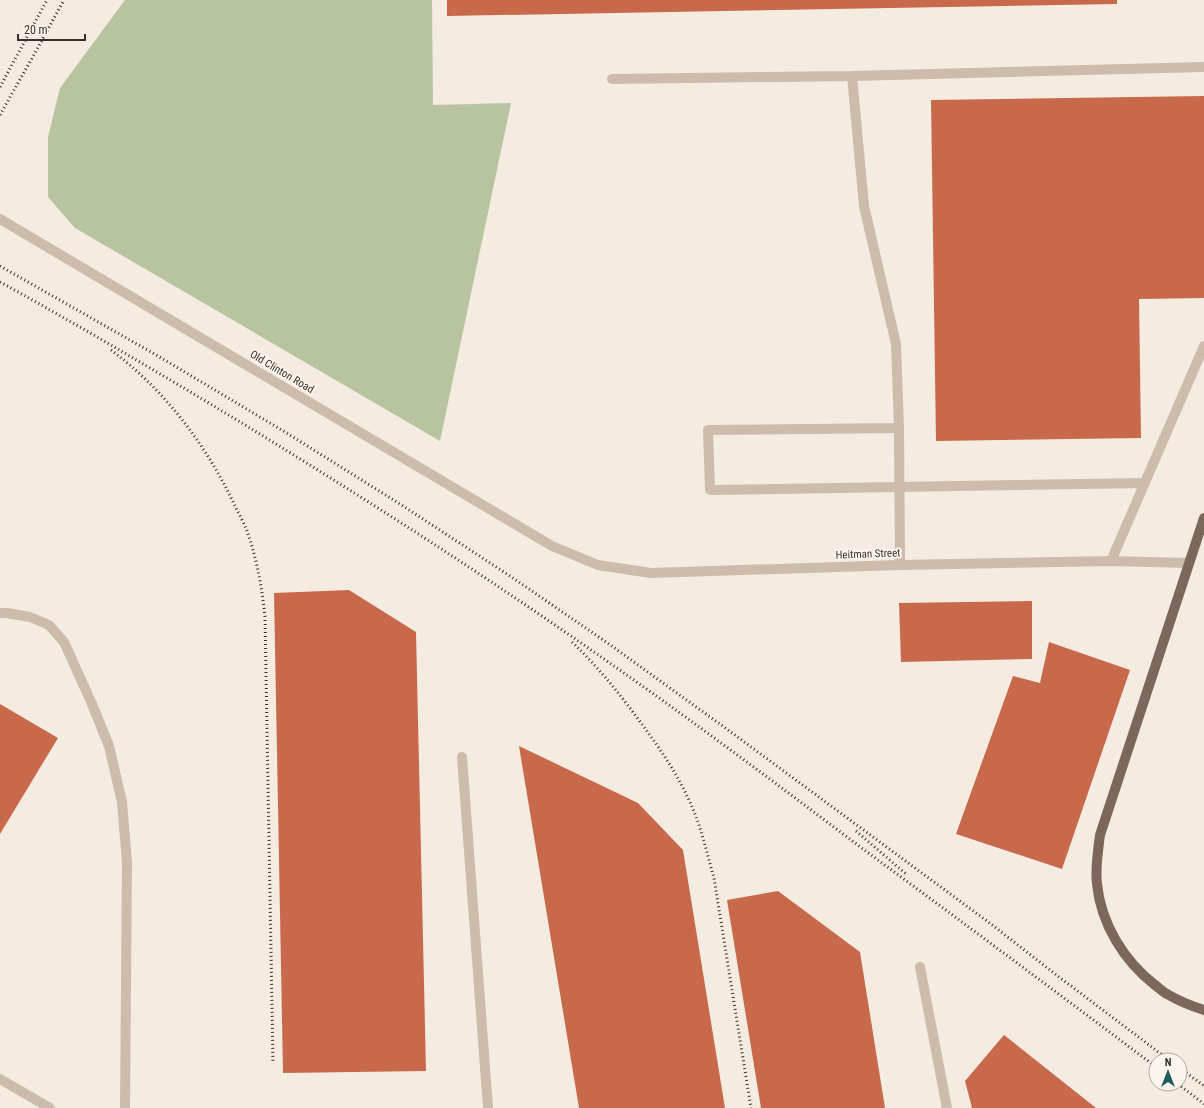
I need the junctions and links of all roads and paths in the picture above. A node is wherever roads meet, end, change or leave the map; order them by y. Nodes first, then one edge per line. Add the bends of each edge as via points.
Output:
1 (1204, 67) edge
2 (852, 76) junction
3 (612, 79) dead end
4 (0, 218) edge
5 (1204, 346) edge
6 (899, 428) junction
7 (1145, 484) junction
8 (900, 487) junction
9 (1204, 518) edge
10 (552, 546) joint
11 (1111, 561) junction
12 (1189, 563) junction
13 (900, 565) junction
14 (0, 613) edge
15 (462, 757) dead end
16 (920, 967) dead end
17 (1204, 1010) edge
18 (0, 1078) edge
19 (50, 1108) edge
20 (125, 1108) edge
21 (488, 1108) edge
22 (947, 1108) edge

1 - 2 street
2 - 3 street
2 - 6 street via 864,206 896,344
4 - 10 street, Old Clinton Road
5 - 7 street
6 - 8 street
6 - 8 street via 708,430 710,490
7 - 8 street
7 - 11 street
8 - 13 street
9 - 12 main road
10 - 13 street, Heitman Street via 598,565 651,573
11 - 12 street, Heitman Street
11 - 13 street, Heitman Street
12 - 17 main road via 1100,836 1096,884 1100,907 1125,955 1144,976 1166,994
14 - 20 street via 30,617 50,625 64,642 109,746 122,802 127,862
15 - 21 street
16 - 22 street
18 - 19 street

